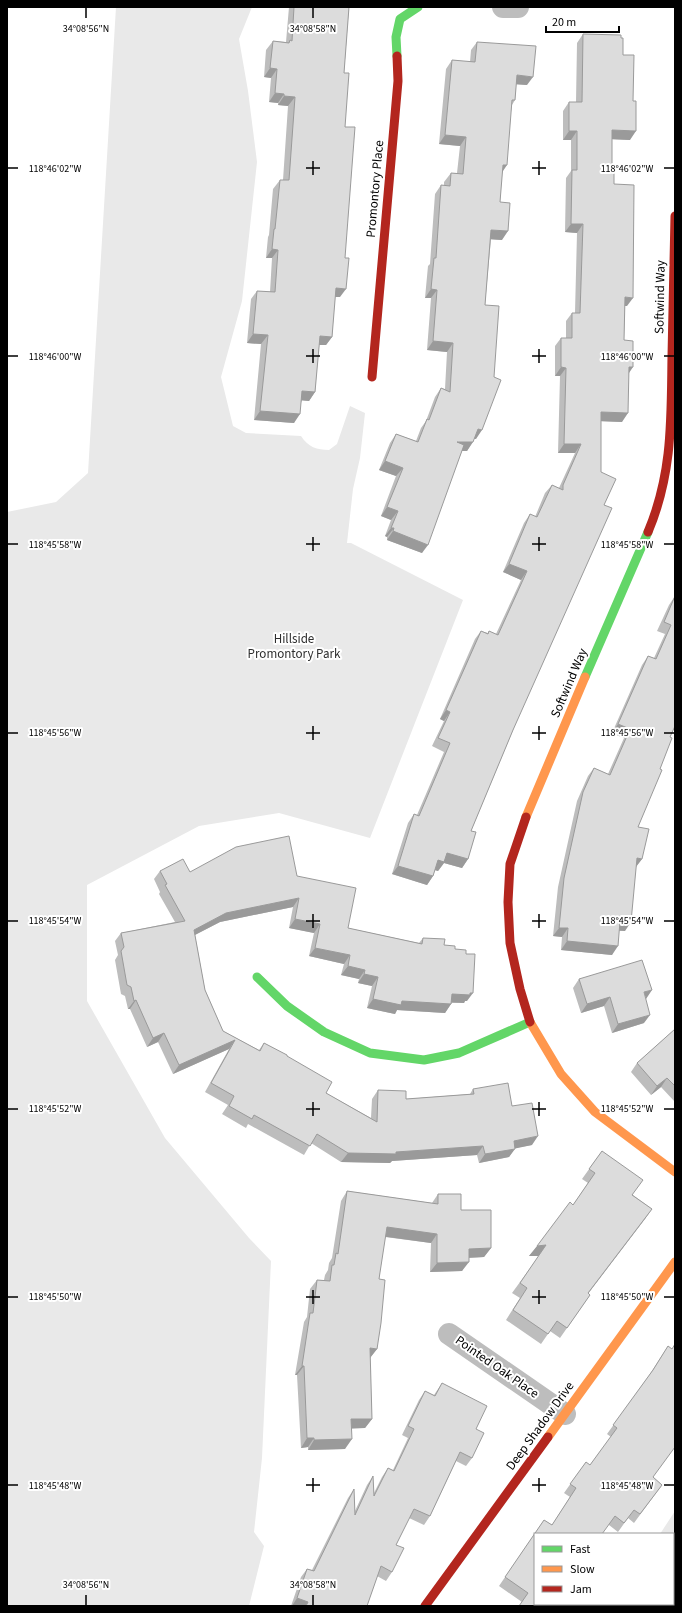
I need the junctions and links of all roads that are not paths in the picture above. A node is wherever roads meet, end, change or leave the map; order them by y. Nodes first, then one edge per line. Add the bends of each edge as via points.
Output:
1 (503, 7) edge
2 (518, 7) edge
3 (415, 9) edge
4 (675, 216) edge
5 (372, 377) dead end
6 (257, 977) dead end
7 (530, 1022) junction
8 (675, 1172) edge
9 (675, 1262) edge
10 (448, 1334) dead end
11 (565, 1414) junction
12 (425, 1606) edge

1 - 2 street
3 - 5 street, Promontory Place via 400,19 396,37 398,81
4 - 7 street, Softwind Way via 671,436 659,501 647,535 524,822 510,864 510,943
6 - 7 street via 287,1006 324,1032 370,1054 424,1060 459,1054
7 - 8 street, Softwind Way via 561,1074 595,1112
9 - 11 street, Deep Shadow Drive
10 - 11 street, Pointed Oak Place
11 - 12 street, Deep Shadow Drive

